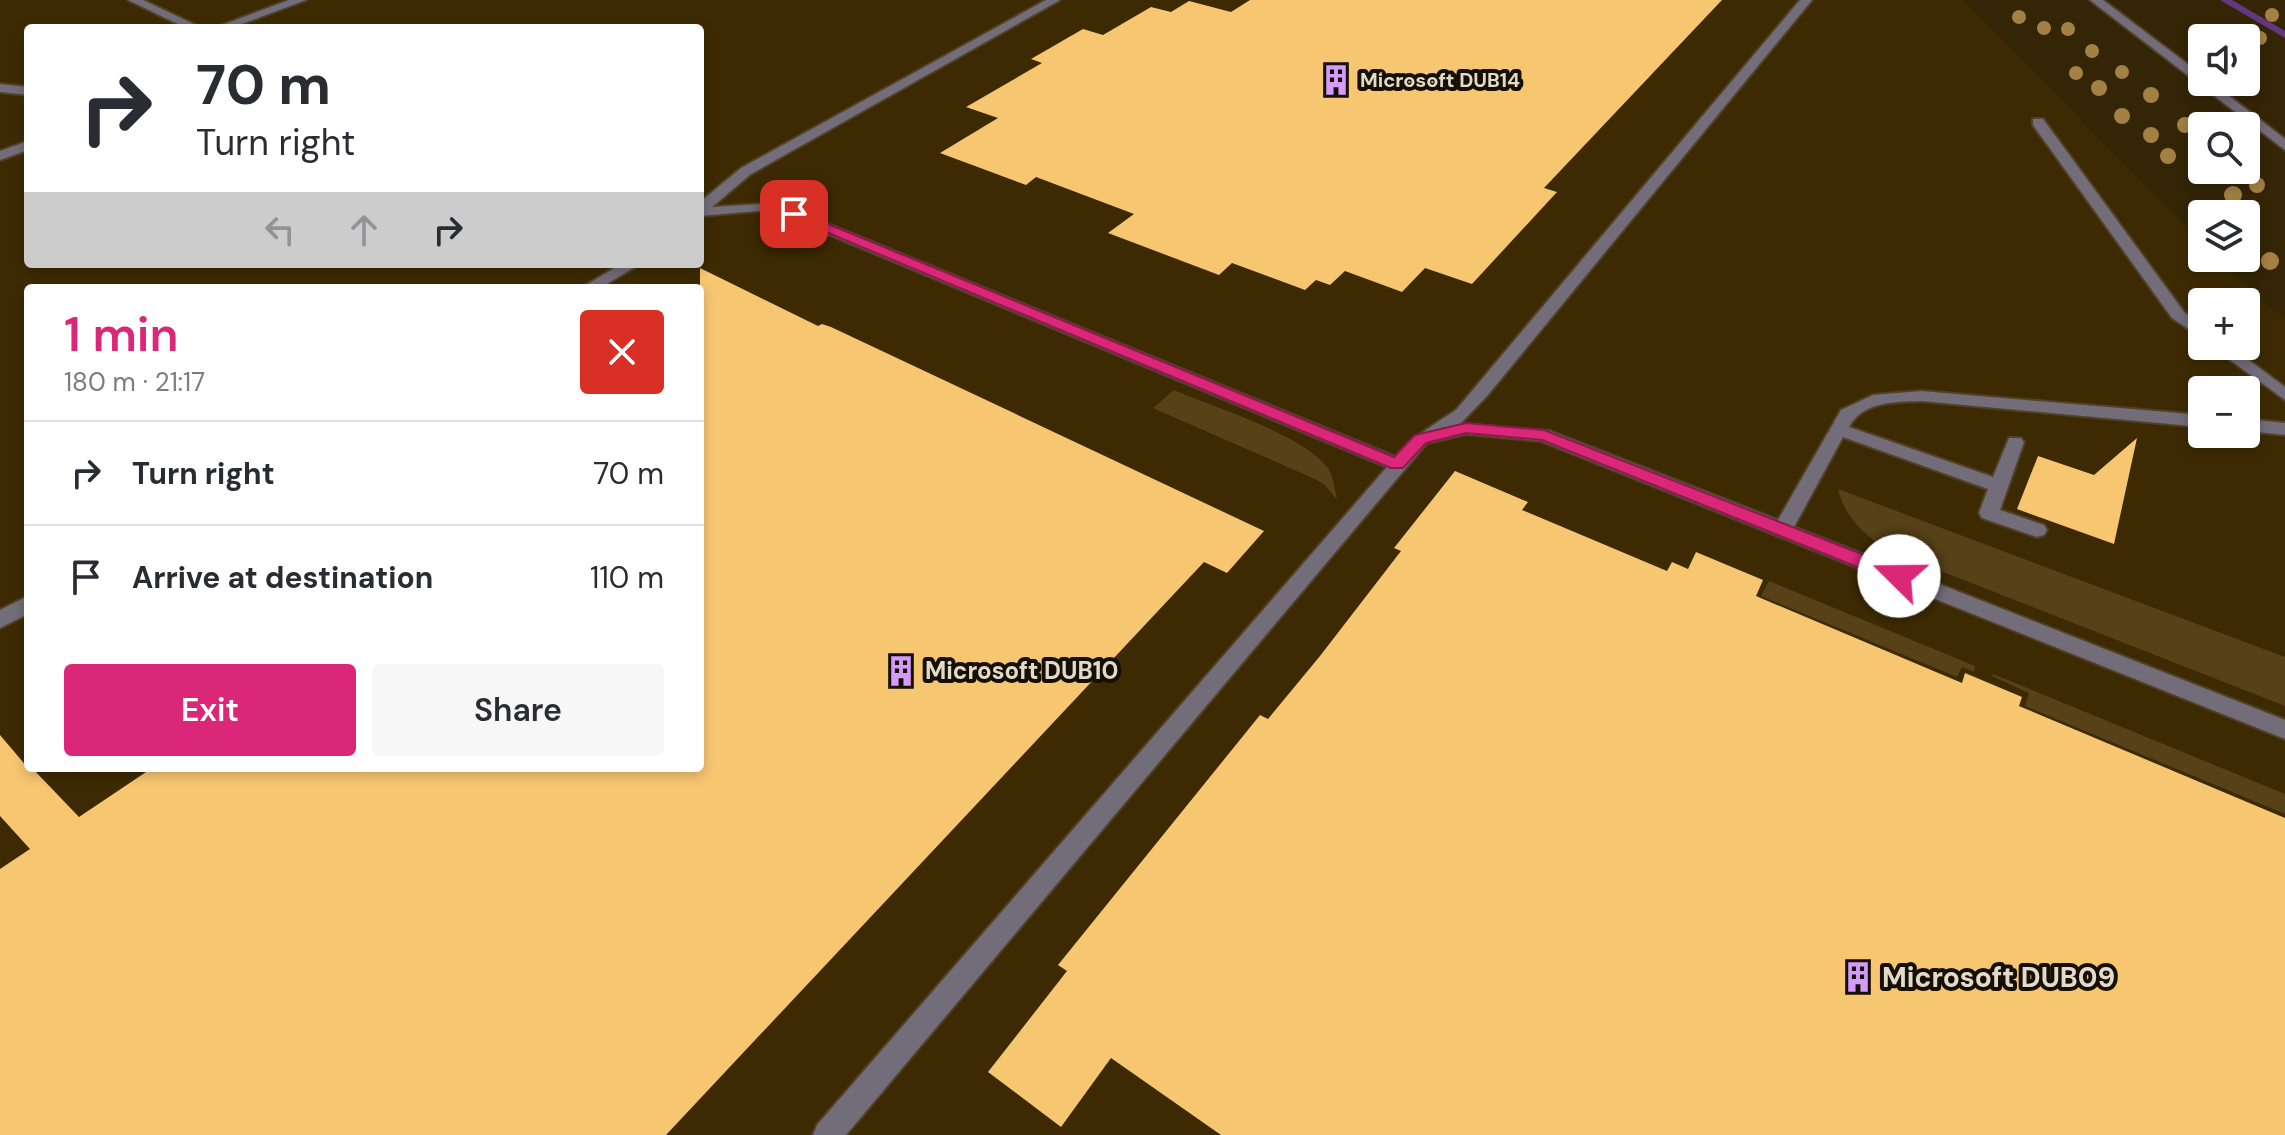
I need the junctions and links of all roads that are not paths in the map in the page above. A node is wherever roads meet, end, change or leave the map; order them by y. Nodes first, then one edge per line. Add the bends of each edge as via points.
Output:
1 (134, 0) edge
2 (300, 0) edge
3 (1054, 0) edge
4 (1806, 0) edge
5 (2096, 0) edge
6 (187, 24) edge
7 (231, 24) edge
8 (2188, 71) edge
9 (0, 88) edge
10 (24, 91) edge
11 (24, 92) edge
12 (2220, 96) edge
13 (0, 100) edge
14 (2038, 122) dead end
15 (2285, 146) edge
16 (24, 147) edge
17 (0, 156) edge
18 (704, 207) edge
19 (704, 210) edge
20 (625, 268) edge
21 (596, 284) edge
22 (2188, 322) edge
23 (2238, 360) edge
24 (2285, 395) edge
25 (2188, 420) edge
26 (2260, 426) edge
27 (1838, 429) junction
28 (2285, 429) edge
29 (1421, 439) junction
30 (2015, 442) dead end
31 (1397, 464) junction
32 (1999, 486) junction
33 (1782, 530) junction
34 (2037, 530) dead end
35 (24, 606) edge
36 (0, 620) edge
37 (2285, 730) edge
38 (827, 1135) edge

1 - 6 street
2 - 7 street
3 - 18 street via 746,171
4 - 29 street via 1471,403 1448,425
5 - 8 street
9 - 10 street
11 - 13 street
12 - 15 street
14 - 22 street
16 - 17 street
19 - 31 street via 772,206
20 - 21 street
23 - 24 street
25 - 27 street via 1921,396 1878,397 1847,414
26 - 28 street
27 - 32 street
27 - 33 street
29 - 31 street
29 - 33 street via 1466,428 1544,435
30 - 32 street
31 - 38 street
32 - 34 street via 1989,513
33 - 37 street
35 - 36 street

